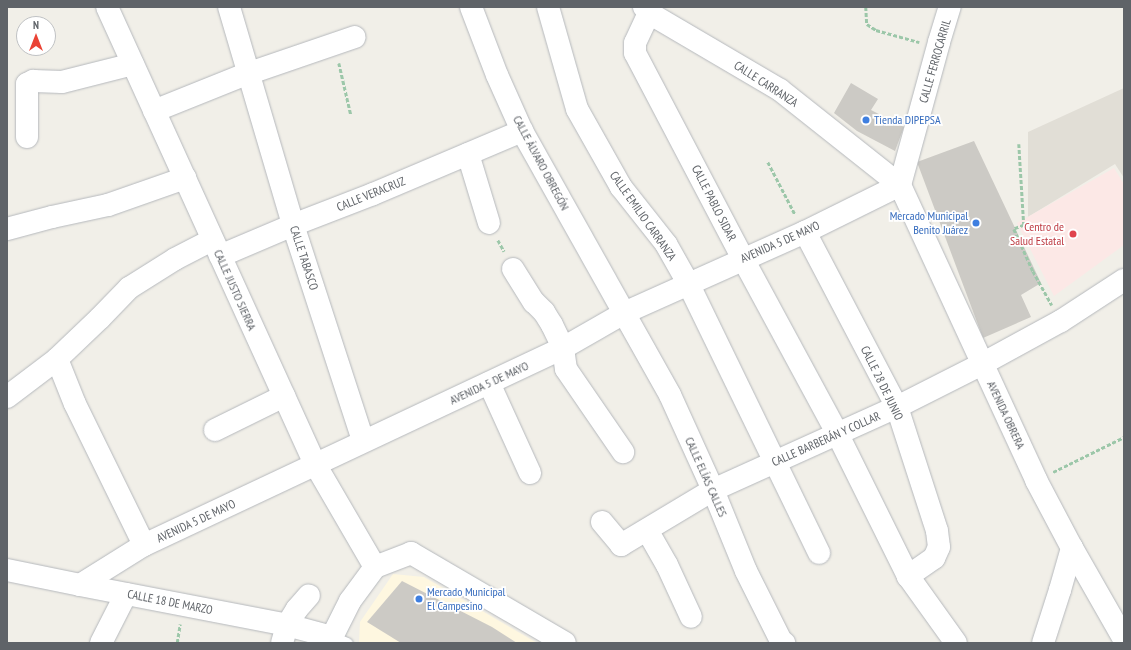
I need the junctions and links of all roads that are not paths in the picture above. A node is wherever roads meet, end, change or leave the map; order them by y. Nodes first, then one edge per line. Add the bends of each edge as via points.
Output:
1 (107, 7) edge
2 (229, 7) edge
3 (471, 7) edge
4 (548, 7) edge
5 (950, 7) edge
6 (646, 10) edge
7 (355, 37) dead end
8 (133, 64) junction
9 (248, 74) junction
10 (154, 111) junction
11 (522, 131) junction
12 (27, 137) dead end
13 (468, 154) junction
14 (185, 178) junction
15 (900, 185) junction
16 (489, 223) road end
17 (293, 225) junction
18 (7, 229) edge
19 (805, 232) junction
20 (216, 248) junction
21 (742, 259) junction
22 (513, 269) road end
23 (1124, 280) edge
24 (688, 283) junction
25 (624, 313) junction
26 (563, 348) junction
27 (57, 359) junction
28 (982, 364) junction
29 (489, 383) junction
30 (284, 396) junction
31 (7, 397) edge
32 (897, 407) junction
33 (215, 430) dead end
34 (837, 433) junction
35 (364, 441) junction
36 (623, 452) dead end
37 (774, 462) junction
38 (315, 464) junction
39 (530, 473) dead end
40 (713, 490) junction
41 (602, 522) dead end
42 (647, 530) junction
43 (144, 545) junction
44 (1072, 548) junction
45 (818, 554) dead end
46 (375, 567) junction
47 (7, 570) edge
48 (908, 576) junction
49 (80, 585) junction
50 (126, 594) junction
51 (309, 595) dead end
52 (691, 617) dead end
53 (284, 634) edge
54 (1124, 639) edge
55 (337, 641) edge
56 (101, 643) edge
57 (565, 643) edge
58 (784, 643) edge
59 (956, 643) edge
60 (1043, 643) edge

1 - 8 street, CALLE JUSTO SIERRA
2 - 9 street, CALLE TABASCO
3 - 11 street, CALLE ÁLVARO OBREGÓN via 496,75
4 - 24 street, CALLE EMILIO CARRANZA via 578,109 621,187 666,244
5 - 15 street, CALLE FERROCARRIL
6 - 15 street, CALLE CARRANZA via 780,90
6 - 21 street, CALLE PABLO SIDAR via 634,42 635,54
7 - 9 street
8 - 10 street, CALLE JUSTO SIERRA
8 - 12 street via 62,82 27,84
9 - 10 street
9 - 17 street, CALLE TABASCO
10 - 14 street, CALLE JUSTO SIERRA
11 - 13 street, CALLE VERACRUZ
11 - 25 street, CALLE ÁLVARO OBREGÓN
13 - 16 street
13 - 17 street, CALLE VERACRUZ
14 - 18 street via 108,205
14 - 20 street, CALLE JUSTO SIERRA
15 - 19 street, AVENIDA 5 DE MAYO
15 - 28 street, AVENIDA OBRERA
17 - 20 street, CALLE VERACRUZ
17 - 35 street, CALLE TABASCO
19 - 21 street, AVENIDA 5 DE MAYO
19 - 32 street, CALLE 28 DE JUNIO
20 - 27 street, CALLE VERACRUZ via 175,259 129,288
20 - 30 street, CALLE JUSTO SIERRA
21 - 24 street, AVENIDA 5 DE MAYO
21 - 34 street, CALLE PABLO SIDAR
22 - 26 street via 534,302 544,312
23 - 28 street, CALLE BARBERÁN Y COLLAR via 1061,320
24 - 25 street, AVENIDA 5 DE MAYO
24 - 37 street, CALLE EMILIO CARRANZA
25 - 26 street, AVENIDA 5 DE MAYO
25 - 40 street, CALLE ELÍAS CALLES via 670,395
26 - 29 street, AVENIDA 5 DE MAYO
26 - 36 street via 566,369
27 - 31 street, CALLE VERACRUZ
27 - 43 street via 75,404
28 - 32 street, CALLE BARBERÁN Y COLLAR
28 - 44 street, AVENIDA OBRERA via 1036,480
29 - 35 street, AVENIDA 5 DE MAYO
29 - 39 street
30 - 33 street
30 - 38 street, CALLE JUSTO SIERRA
32 - 34 street, CALLE BARBERÁN Y COLLAR
32 - 48 street, CALLE 28 DE JUNIO via 937,531 939,547 934,558
34 - 37 street, CALLE BARBERÁN Y COLLAR
34 - 48 street, CALLE PABLO SIDAR
35 - 38 street, AVENIDA 5 DE MAYO
37 - 40 street, CALLE BARBERÁN Y COLLAR
37 - 45 street, CALLE EMILIO CARRANZA
38 - 43 street, AVENIDA 5 DE MAYO
38 - 46 street, CALLE JUSTO SIERRA
40 - 42 street, CALLE BARBERÁN Y COLLAR
40 - 58 street, CALLE ELÍAS CALLES via 746,570
41 - 42 street, CALLE BARBERÁN Y COLLAR via 621,545
42 - 52 street via 667,565
43 - 49 street, AVENIDA 5 DE MAYO
44 - 54 street, AVENIDA OBRERA
44 - 60 street
46 - 55 street via 350,601
46 - 57 street via 411,553
47 - 49 street, CALLE 18 DE MARZO
48 - 59 street, CALLE PABLO SIDAR
49 - 50 street, CALLE 18 DE MARZO
50 - 53 street, CALLE 18 DE MARZO
50 - 56 street
51 - 53 street via 296,609
53 - 55 street, CALLE 18 DE MARZO

